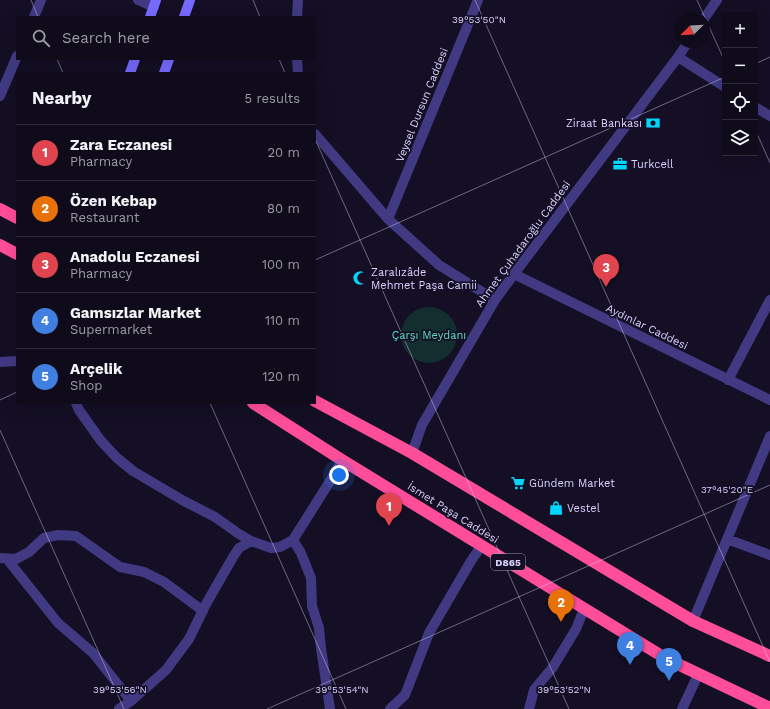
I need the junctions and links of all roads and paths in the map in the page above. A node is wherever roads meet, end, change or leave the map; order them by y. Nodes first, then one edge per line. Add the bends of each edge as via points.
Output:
1 (41, 0) edge
2 (138, 0) edge
3 (190, 0) edge
4 (298, 0) edge
5 (478, 0) edge
6 (717, 0) edge
7 (155, 3) edge
8 (709, 12) edge
9 (34, 16) edge
10 (150, 16) edge
11 (184, 16) edge
12 (298, 16) edge
13 (684, 48) edge
14 (678, 57) junction
15 (16, 58) edge
16 (135, 60) edge
17 (169, 60) edge
18 (297, 60) edge
19 (130, 72) edge
20 (164, 72) edge
21 (298, 72) edge
22 (722, 85) edge
23 (0, 96) edge
24 (758, 109) edge
25 (770, 116) edge
26 (316, 135) edge
27 (0, 209) edge
28 (16, 217) edge
29 (388, 219) junction
30 (0, 245) edge
31 (16, 253) edge
32 (514, 274) junction
33 (495, 300) junction
34 (770, 300) edge
35 (16, 361) edge
36 (0, 362) edge
37 (728, 380) junction
38 (770, 400) edge
39 (316, 402) edge
40 (76, 404) edge
41 (254, 404) edge
42 (770, 436) edge
43 (412, 453) junction
44 (342, 460) junction
45 (293, 540) junction
46 (727, 540) junction
47 (251, 541) junction
48 (482, 546) junction
49 (770, 555) edge
50 (3, 558) edge
51 (584, 609) junction
52 (202, 611) junction
53 (693, 621) junction
54 (770, 656) edge
55 (698, 675) junction
56 (131, 701) junction
57 (770, 708) edge
58 (119, 709) edge
59 (330, 709) edge
60 (390, 709) edge
61 (529, 709) edge
62 (682, 709) edge

1 - 9 street
2 - 7 street
3 - 11 main road
4 - 12 street
5 - 29 street, Veysel Dursun Caddesi
6 - 8 street
7 - 10 main road
13 - 14 street, Ahmet Çuhadaroğlu Caddesi
14 - 22 street
14 - 32 street, Ahmet Çuhadaroğlu Caddesi
15 - 23 street
16 - 19 main road
17 - 20 main road
18 - 21 street
24 - 25 street
26 - 29 street
27 - 28 highway
29 - 33 street via 439,265
30 - 31 highway
32 - 33 street, Ahmet Çuhadaroğlu Caddesi
32 - 37 street, Aydınlar Caddesi
33 - 43 street, Ahmet Çuhadaroğlu Caddesi via 422,425
34 - 37 street
35 - 36 street
37 - 38 street, Aydınlar Caddesi
39 - 43 highway
40 - 47 street via 101,441 132,471 216,517
41 - 44 highway, İsmet Paşa Caddesi / D865
42 - 46 street
43 - 53 highway
44 - 45 street
44 - 48 highway, İsmet Paşa Caddesi / D865
45 - 47 street via 275,548
45 - 59 street via 311,578 312,606 319,628
46 - 49 street
46 - 53 street
47 - 52 street via 239,548 233,556
48 - 51 highway, İsmet Paşa Caddesi / D865
48 - 60 street via 429,633 405,695
50 - 52 street via 16,559 29,552 44,538 58,535 76,536 120,566 144,572 164,582
50 - 56 street via 58,623 93,653
51 - 55 highway, İsmet Paşa Caddesi / D865
51 - 61 street via 576,629 553,667 534,690
52 - 56 street via 189,639 166,670
53 - 54 highway
55 - 57 highway, İsmet Paşa Caddesi / D865
55 - 62 street
56 - 58 street

